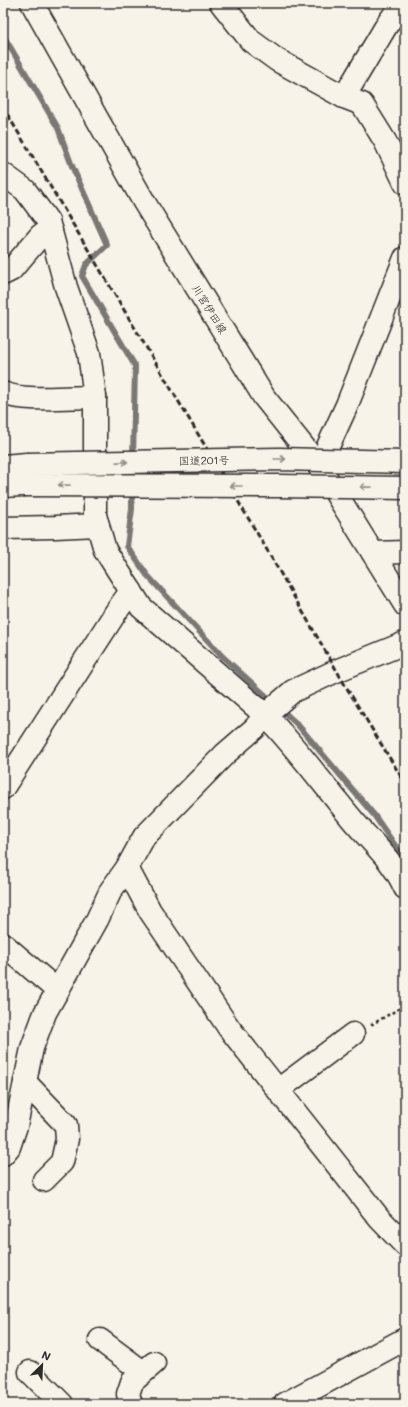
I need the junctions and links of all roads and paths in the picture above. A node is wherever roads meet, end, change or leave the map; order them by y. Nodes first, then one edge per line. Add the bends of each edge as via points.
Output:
1 (32, 3) edge
2 (221, 3) edge
3 (403, 3) edge
4 (344, 97) junction
5 (3, 174) edge
6 (405, 183) edge
7 (51, 231) junction
8 (405, 258) edge
9 (3, 274) edge
10 (3, 393) edge
11 (95, 397) junction
12 (405, 462) edge
13 (3, 466) edge
14 (320, 466) junction
15 (18, 478) edge
16 (405, 488) edge
17 (98, 525) junction
18 (3, 528) edge
19 (405, 552) edge
20 (373, 554) junction
21 (131, 591) junction
22 (405, 605) edge
23 (405, 643) edge
24 (265, 715) junction
25 (3, 788) edge
26 (127, 868) junction
27 (405, 888) edge
28 (3, 944) edge
29 (58, 991) junction
30 (405, 1005) edge
31 (353, 1034) joint
32 (25, 1082) junction
33 (278, 1090) junction
34 (3, 1154) edge
35 (44, 1180) dead end
36 (405, 1245) edge
37 (405, 1339) edge
38 (100, 1340) dead end
39 (30, 1372) dead end
40 (62, 1404) edge
41 (131, 1404) edge
42 (285, 1404) edge

1 - 14 main road, 川宮伊田線 via 144,202 264,397
2 - 4 main road via 250,41 277,60
3 - 4 main road via 388,23
4 - 6 main road via 362,104 385,141
5 - 7 main road via 25,190 48,221
7 - 9 main road via 41,235 11,270
7 - 11 main road via 66,287 89,353
8 - 14 main road
10 - 11 main road via 27,398
11 - 17 main road via 95,515
15 -> 12 main road, 国道201号, bridge via 279,459
13 - 15 main road, 国道201号
14 - 20 main road, 川宮伊田線
16 -> 15 main road, 国道201号, bridge
17 - 18 main road
17 - 21 main road via 105,550
19 - 20 main road
20 - 22 main road, 川宮伊田線
21 - 24 main road via 141,607
21 - 25 main road
23 - 24 main road via 293,691
24 - 26 main road via 144,837
24 - 27 main road via 385,855
26 - 29 main road via 111,890
26 - 33 main road via 150,911 225,1021
28 - 29 main road
29 - 32 main road via 45,1013 32,1048
30 - 31 path
31 - 33 main road
32 - 34 main road via 16,1126 9,1147
32 - 35 main road via 66,1125 67,1138 62,1162
33 - 36 main road via 379,1218
37 - 42 main road
38 - 41 main road via 149,1367 132,1382 128,1394
39 - 40 main road

